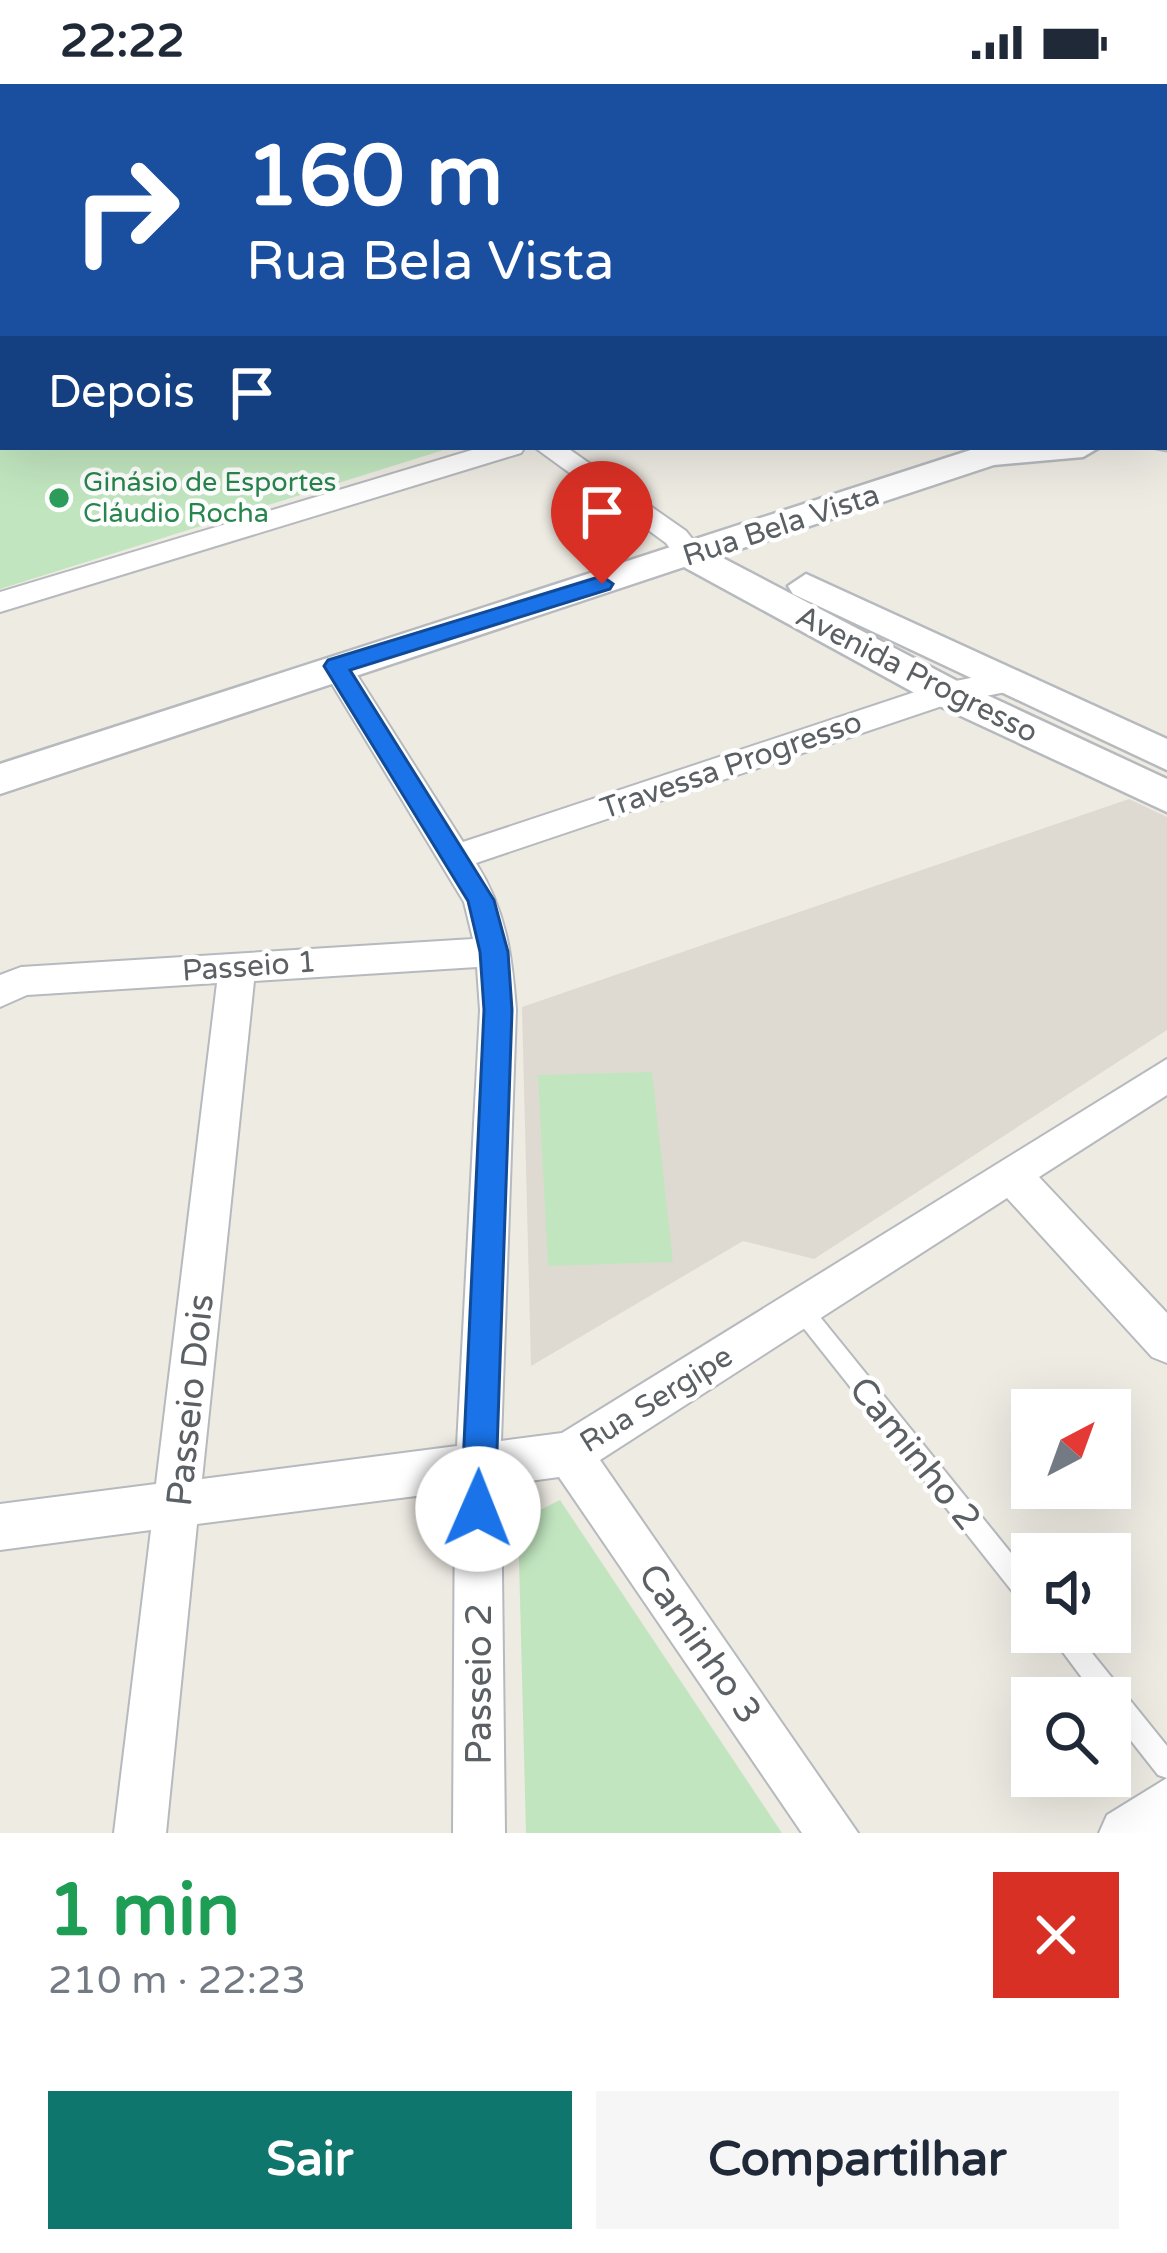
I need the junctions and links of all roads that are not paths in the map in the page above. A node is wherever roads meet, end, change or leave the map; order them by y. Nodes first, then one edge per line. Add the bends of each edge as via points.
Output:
1 (501, 450) edge
2 (552, 450) edge
3 (1002, 451) edge
4 (696, 546) junction
5 (0, 602) edge
6 (336, 666) junction
7 (1010, 681) junction
8 (946, 693) junction
9 (1167, 756) edge
10 (0, 779) edge
11 (1167, 797) edge
12 (453, 858) junction
13 (494, 952) junction
14 (237, 966) junction
15 (2, 990) edge
16 (1167, 1075) edge
17 (1011, 1175) junction
18 (801, 1309) junction
19 (1167, 1342) edge
20 (569, 1454) junction
21 (478, 1462) junction
22 (178, 1501) junction
23 (0, 1526) edge
24 (1011, 1572) edge
25 (1077, 1653) edge
26 (1167, 1766) edge
27 (1167, 1803) edge
28 (140, 1833) edge
29 (478, 1833) edge
30 (832, 1833) edge
31 (1124, 1833) edge

1 - 5 street
2 - 4 street, Avenida Progresso
3 - 4 street, Rua Bela Vista
4 - 6 street, Rua Bela Vista
4 - 7 street, Avenida Progresso
4 - 8 street, Avenida Progresso
6 - 10 street, Rua Bela Vista
6 - 12 street, Passeio 2
7 - 8 street, Travessa Progresso
7 - 9 street, Avenida Progresso
8 - 11 street, Avenida Progresso
8 - 12 street, Travessa Progresso
12 - 13 street, Passeio 2 via 481,900
13 - 14 street, Passeio 1
13 - 21 street, Passeio 2
14 - 15 street, Passeio 1 via 21,981
14 - 22 street, Passeio Dois
16 - 17 street, Rua Sergipe
17 - 18 street, Rua Sergipe
17 - 19 street
18 - 20 street, Rua Sergipe
18 - 24 lane, Caminho 2
20 - 21 street, Rua Sergipe
20 - 30 street, Caminho 3
21 - 22 street, Rua Sergipe
21 - 29 street, Passeio 2
22 - 23 street, Rua Sergipe
22 - 28 street, Passeio Dois
25 - 26 lane
27 - 31 street

